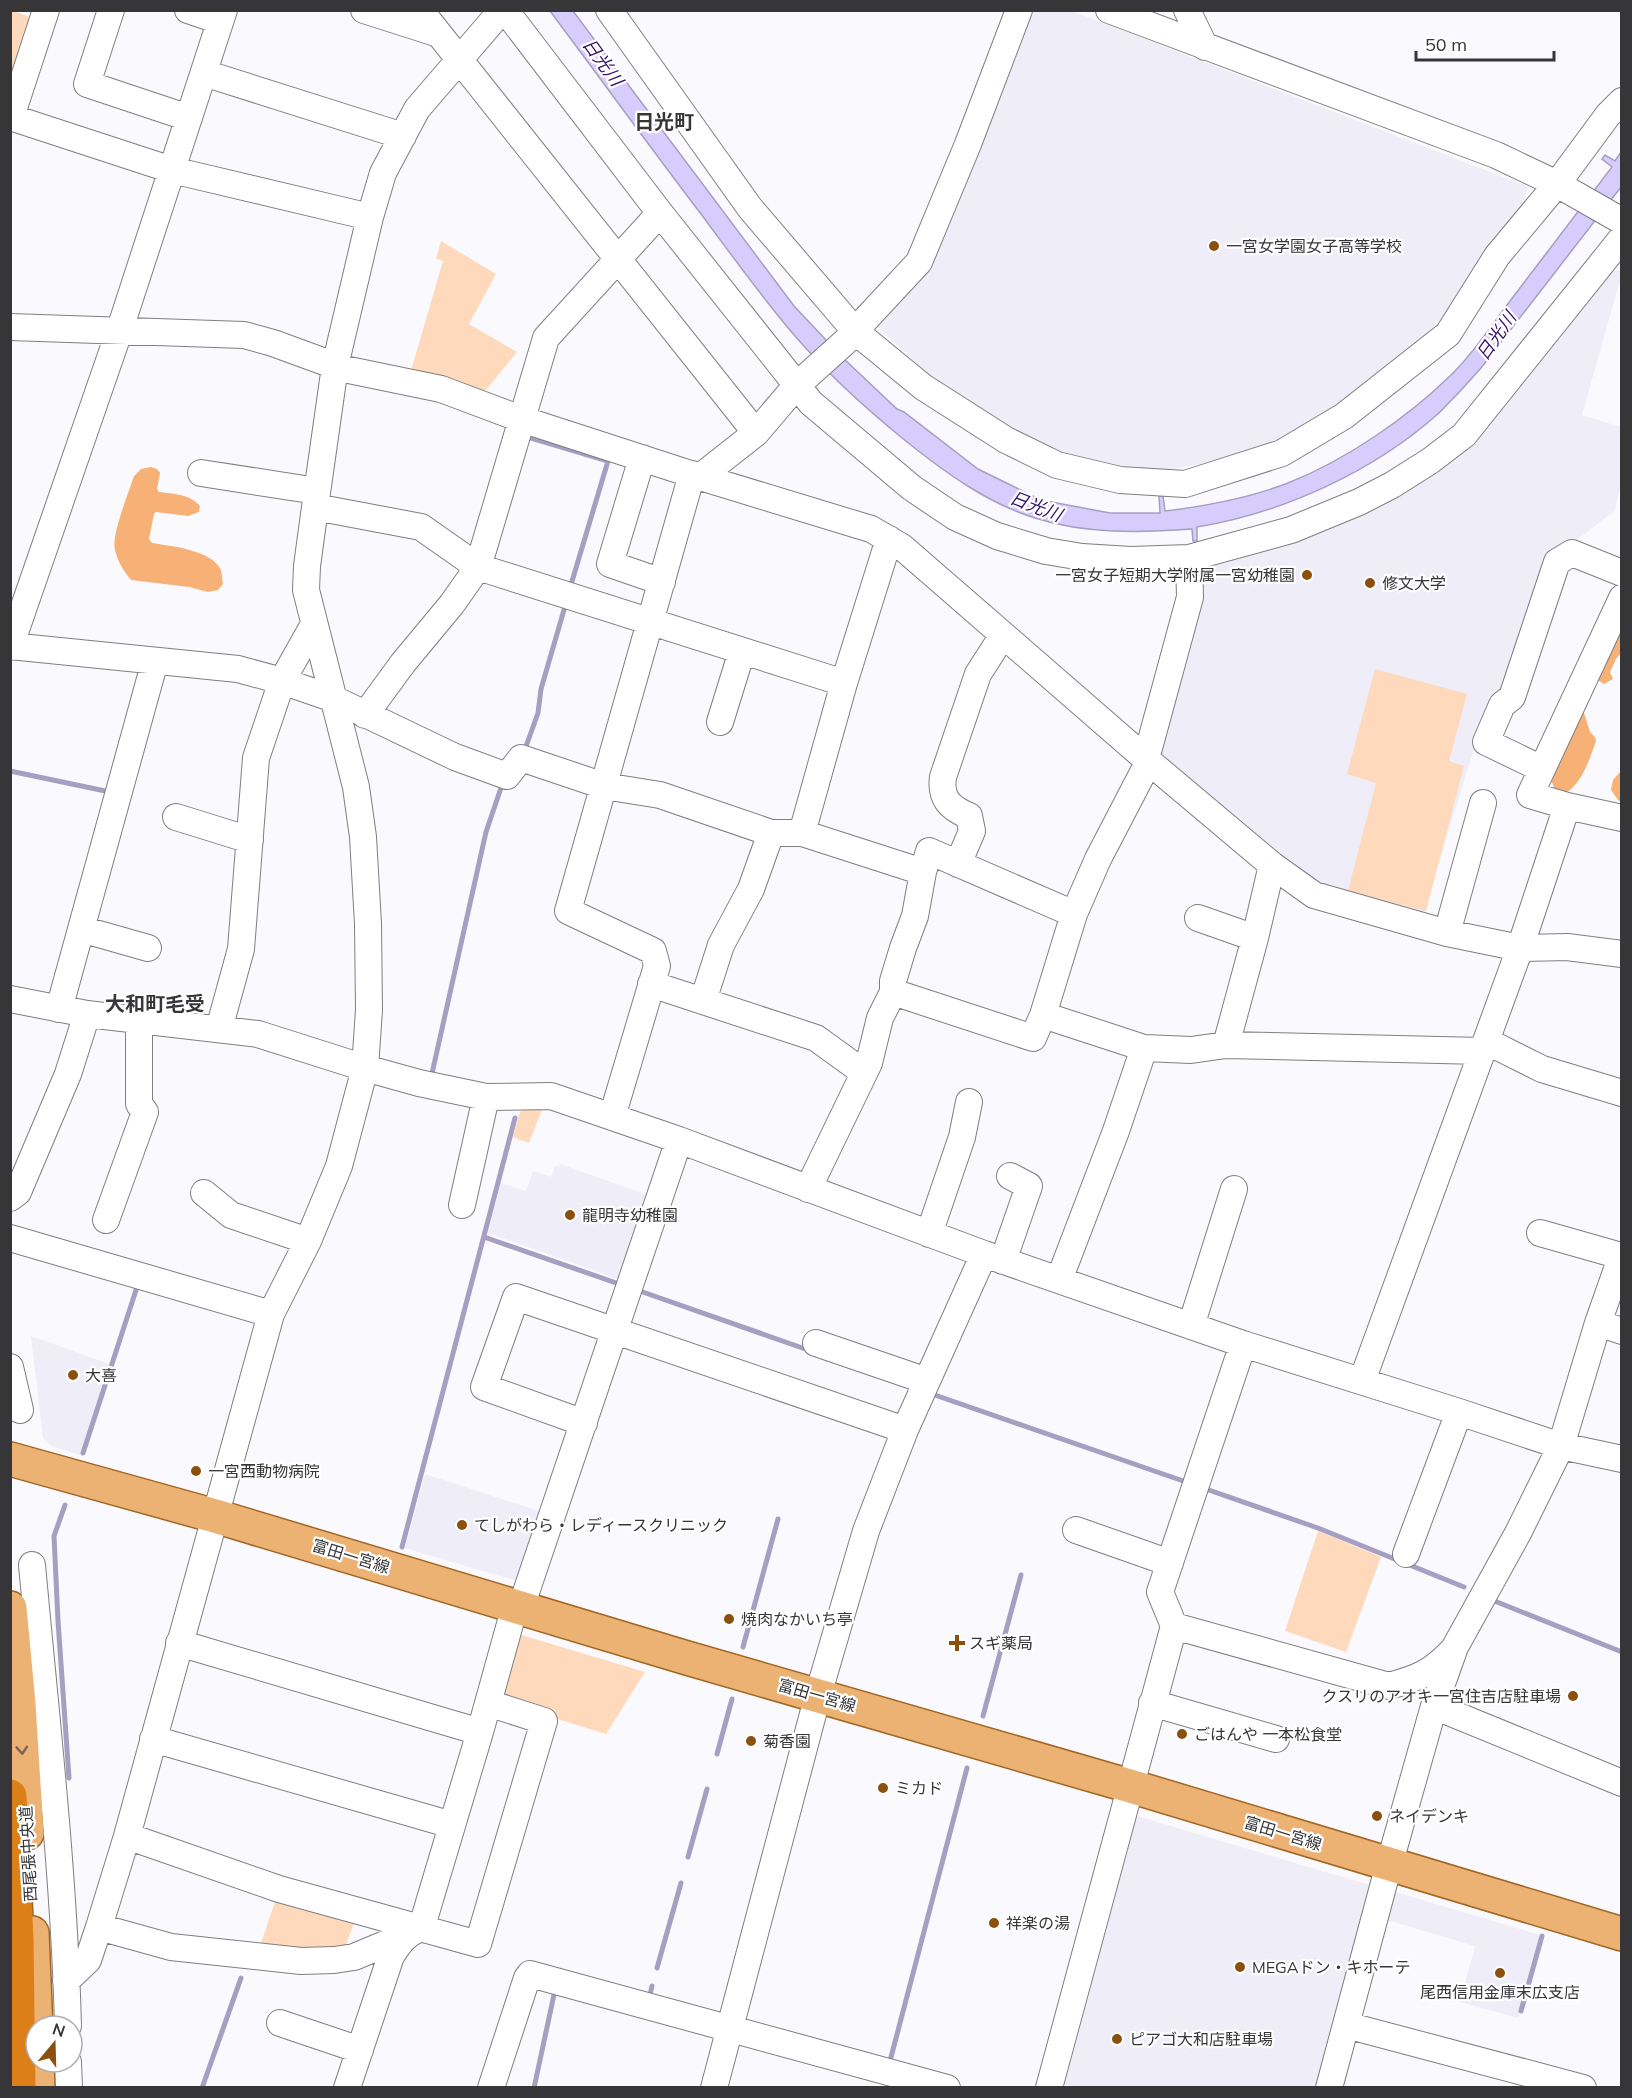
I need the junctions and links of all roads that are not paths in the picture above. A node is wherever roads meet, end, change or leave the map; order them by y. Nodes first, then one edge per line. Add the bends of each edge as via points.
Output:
1 (46, 10) edge
2 (111, 10) edge
3 (188, 10) edge
4 (364, 10) edge
5 (420, 10) edge
6 (504, 10) edge
7 (609, 10) edge
8 (1019, 10) edge
9 (1109, 10) edge
10 (1187, 10) edge
11 (222, 16) edge
12 (439, 34) junction
13 (1205, 46) junction
14 (459, 60) junction
15 (204, 73) junction
16 (1622, 101) edge
17 (189, 118) junction
18 (12, 121) edge
19 (403, 136) junction
20 (172, 170) junction
21 (1560, 186) junction
22 (660, 213) junction
23 (370, 217) junction
24 (1622, 221) edge
25 (1622, 238) edge
26 (618, 260) junction
27 (10, 327) edge
28 (119, 332) junction
29 (854, 334) junction
30 (336, 366) junction
31 (798, 384) junction
32 (521, 419) junction
33 (756, 433) junction
34 (642, 458) junction
35 (201, 473) dead end
36 (696, 476) junction
37 (316, 499) junction
38 (889, 539) junction
39 (1188, 558) junction
40 (478, 567) junction
41 (1622, 573) edge
42 (662, 582) junction
43 (1622, 598) edge
44 (650, 621) junction
45 (314, 624) junction
46 (1003, 635) junction
47 (11, 646) edge
48 (742, 651) junction
49 (155, 662) junction
50 (282, 681) junction
51 (844, 683) junction
52 (334, 699) junction
53 (365, 714) junction
54 (720, 722) dead end
55 (1148, 760) junction
56 (1542, 769) junction
57 (604, 786) junction
58 (1483, 803) dead end
59 (1566, 806) junction
60 (176, 817) dead end
61 (1622, 818) edge
62 (771, 833) junction
63 (802, 834) junction
64 (250, 840) junction
65 (958, 864) junction
66 (1272, 865) junction
67 (922, 872) junction
68 (1074, 914) junction
69 (1198, 918) dead end
70 (81, 929) junction
71 (1447, 933) junction
72 (1255, 938) junction
73 (148, 948) dead end
74 (1520, 948) junction
75 (1622, 954) edge
76 (651, 984) junction
77 (893, 992) junction
78 (10, 999) edge
79 (703, 1001) junction
80 (59, 1009) junction
81 (87, 1014) junction
82 (1043, 1015) junction
83 (140, 1020) junction
84 (219, 1029) junction
85 (1226, 1045) junction
86 (1484, 1046) junction
87 (1144, 1048) junction
88 (365, 1068) junction
89 (863, 1072) junction
90 (1622, 1093) edge
91 (486, 1097) junction
92 (969, 1102) dead end
93 (612, 1117) junction
94 (679, 1140) junction
95 (1010, 1176) dead end
96 (808, 1189) junction
97 (1234, 1189) dead end
98 (204, 1194) dead end
99 (10, 1198) edge
100 (462, 1205) dead end
101 (106, 1220) dead end
102 (1540, 1233) dead end
103 (929, 1234) junction
104 (10, 1238) edge
105 (308, 1241) junction
106 (1621, 1255) edge
107 (993, 1257) junction
108 (1059, 1280) junction
109 (271, 1314) junction
110 (1191, 1326) junction
111 (1610, 1327) edge
112 (615, 1332) junction
113 (816, 1343) dead end
114 (1243, 1344) junction
115 (10, 1367) edge
116 (927, 1381) junction
117 (1362, 1381) junction
118 (20, 1410) dead end
119 (1459, 1412) junction
120 (584, 1423) junction
121 (904, 1430) junction
122 (1561, 1446) junction
123 (10, 1459) edge
124 (1622, 1459) edge
125 (215, 1516) junction
126 (1076, 1530) dead end
127 (1406, 1554) dead end
128 (1170, 1563) junction
129 (32, 1565) dead end
130 (10, 1603) edge
131 (518, 1606) junction
132 (10, 1608) edge
133 (1174, 1626) junction
134 (38, 1630) junction
135 (179, 1643) junction
136 (1455, 1647) junction
137 (818, 1695) junction
138 (488, 1703) junction
139 (1152, 1703) junction
140 (1434, 1706) junction
141 (480, 1732) junction
142 (153, 1738) junction
143 (1276, 1739) dead end
144 (1622, 1783) edge
145 (1130, 1786) junction
146 (10, 1796) edge
147 (452, 1825) junction
148 (127, 1836) junction
149 (1389, 1865) junction
150 (99, 1927) junction
151 (1622, 1934) edge
152 (410, 1935) junction
153 (66, 1981) junction
154 (35, 2014) edge
155 (67, 2014) edge
156 (280, 2023) dead end
157 (1346, 2025) junction
158 (730, 2029) junction
159 (360, 2050) junction
160 (19, 2088) edge
161 (347, 2088) edge
162 (491, 2088) edge
163 (714, 2088) edge
164 (947, 2088) edge
165 (1049, 2088) edge
166 (1329, 2088) edge
167 (1583, 2088) edge

1 - 18 street
2 - 17 street via 87,84
3 - 11 street
4 - 12 street
5 - 12 street
6 - 14 street
6 - 22 street
7 - 29 street via 750,208
8 - 29 street via 919,262
9 - 13 street
10 - 13 street
11 - 15 street
12 - 14 street
13 - 21 street via 1496,155
14 - 19 street via 417,109
14 - 26 street
15 - 17 street
15 - 19 street
16 - 21 street
17 - 20 street
18 - 20 street
19 - 23 street via 383,173
20 - 23 street
20 - 28 street
21 - 24 street
21 - 29 street via 1497,256 1448,334 1344,416 1282,453 1185,484 1120,480 1057,465 1006,440 923,387
22 - 26 street
22 - 31 street
23 - 30 street
25 - 39 street via 1464,435 1392,485 1325,517
26 - 32 street via 546,338
26 - 33 street
27 - 28 street
28 - 30 street via 244,335
28 - 47 street
29 - 31 street
30 - 32 street via 441,389
30 - 37 street
31 - 33 street
31 - 39 street via 812,403 912,488 955,517 997,536 1082,557
32 - 34 street
32 - 40 street
33 - 36 street
34 - 36 street
34 - 42 street via 609,564
35 - 37 street
36 - 38 street via 871,529
36 - 42 street
37 - 40 street via 421,527
37 - 45 street via 306,590
38 - 46 street
38 - 51 street
39 - 55 street via 1190,597
40 - 44 street
40 - 53 street
41 - 56 street via 1572,553 1557,562 1512,697 1503,705 1486,742
42 - 44 street
43 - 56 street
44 - 48 street
44 - 57 street
45 - 50 street
45 - 52 street
46 - 55 street
46 - 65 street via 978,674 943,777 944,796 954,810 969,816 972,831
47 - 49 street
48 - 51 street
48 - 54 street
49 - 50 street via 238,669
49 - 70 street
50 - 52 street
50 - 64 street via 256,758
51 - 63 street
52 - 53 street
52 - 88 street via 356,787 363,837 369,1000
53 - 57 street via 455,757 507,776 521,758
55 - 66 street
55 - 68 street
56 - 59 street via 1530,795
57 - 62 street via 660,795
57 - 76 street via 568,911 653,951 657,966
58 - 71 street
59 - 61 street
59 - 74 street
60 - 64 street
62 - 63 street
62 - 79 street via 751,889 721,945
63 - 67 street
64 - 84 street via 241,949
65 - 67 street via 929,851
65 - 68 street
66 - 71 street via 1314,895
66 - 72 street
67 - 77 street via 915,916 893,981
68 - 82 street
69 - 72 street
70 - 73 street
70 - 80 street
71 - 74 street
72 - 85 street
74 - 75 street via 1566,947
74 - 86 street
76 - 79 street
76 - 93 street
77 - 82 street via 1033,1038
77 - 89 street via 880,1018 869,1063
78 - 80 street
79 - 89 street via 816,1038
80 - 81 street
81 - 83 street
81 - 99 street via 68,1074 18,1192
82 - 87 street
83 - 84 street
83 - 101 street via 139,1104 145,1112
84 - 88 street via 258,1034
85 - 86 street
85 - 87 street via 1191,1050
86 - 90 street via 1542,1069
86 - 117 street
87 - 108 street
88 - 91 street
88 - 105 street via 339,1166
89 - 96 street
91 - 93 street via 551,1096
91 - 100 street
92 - 103 street via 962,1137
93 - 94 street
94 - 96 street
94 - 112 street
95 - 107 street via 1029,1186
96 - 103 street
97 - 110 street
98 - 105 street via 231,1215
102 - 106 street
103 - 107 street
104 - 109 street
105 - 109 street
106 - 111 street
107 - 108 street
107 - 116 street
108 - 110 street
109 - 125 street
110 - 114 street
111 - 122 street
112 - 120 street
112 - 120 street via 516,1297 484,1387
112 - 121 street
113 - 116 street
114 - 117 street
114 - 128 street
115 - 118 street
116 - 121 street
117 - 119 street
119 - 122 street
119 - 127 street
120 - 131 street
121 - 137 street via 867,1531
122 - 124 street
122 - 136 street
123 - 125 main road, 富田一宮線
125 - 131 main road, 富田一宮線
125 - 135 street
126 - 128 street
128 - 133 street via 1160,1592
129 - 134 street
130 - 134 street
131 - 137 main road, 富田一宮線
131 - 138 street
132 -> 154 main road, 西尾張中央道 via 26,1807
133 - 136 street via 1389,1686 1418,1678 1439,1665
133 - 139 street
134 - 153 street
135 - 141 street
135 - 142 street
136 - 140 street
137 - 145 main road, 富田一宮線
137 - 158 street
138 - 141 street
138 - 152 street via 544,1721 478,1944
139 - 143 street
139 - 145 street
140 - 144 street
140 - 149 street
141 - 147 street
142 - 147 street
142 - 148 street
145 - 149 main road, 富田一宮線
145 - 165 street
146 - 160 highway
147 - 152 street via 425,1916
148 - 150 street
148 - 152 street
149 - 151 main road, 富田一宮線
149 - 157 street
150 - 152 street via 171,1947 301,1961 354,1957
150 - 153 street via 88,1960
152 - 159 street via 391,1956
153 - 155 street
156 - 159 street
157 - 166 street
157 - 167 street
158 - 162 street via 530,1974
158 - 163 street
158 - 164 street
159 - 161 street

